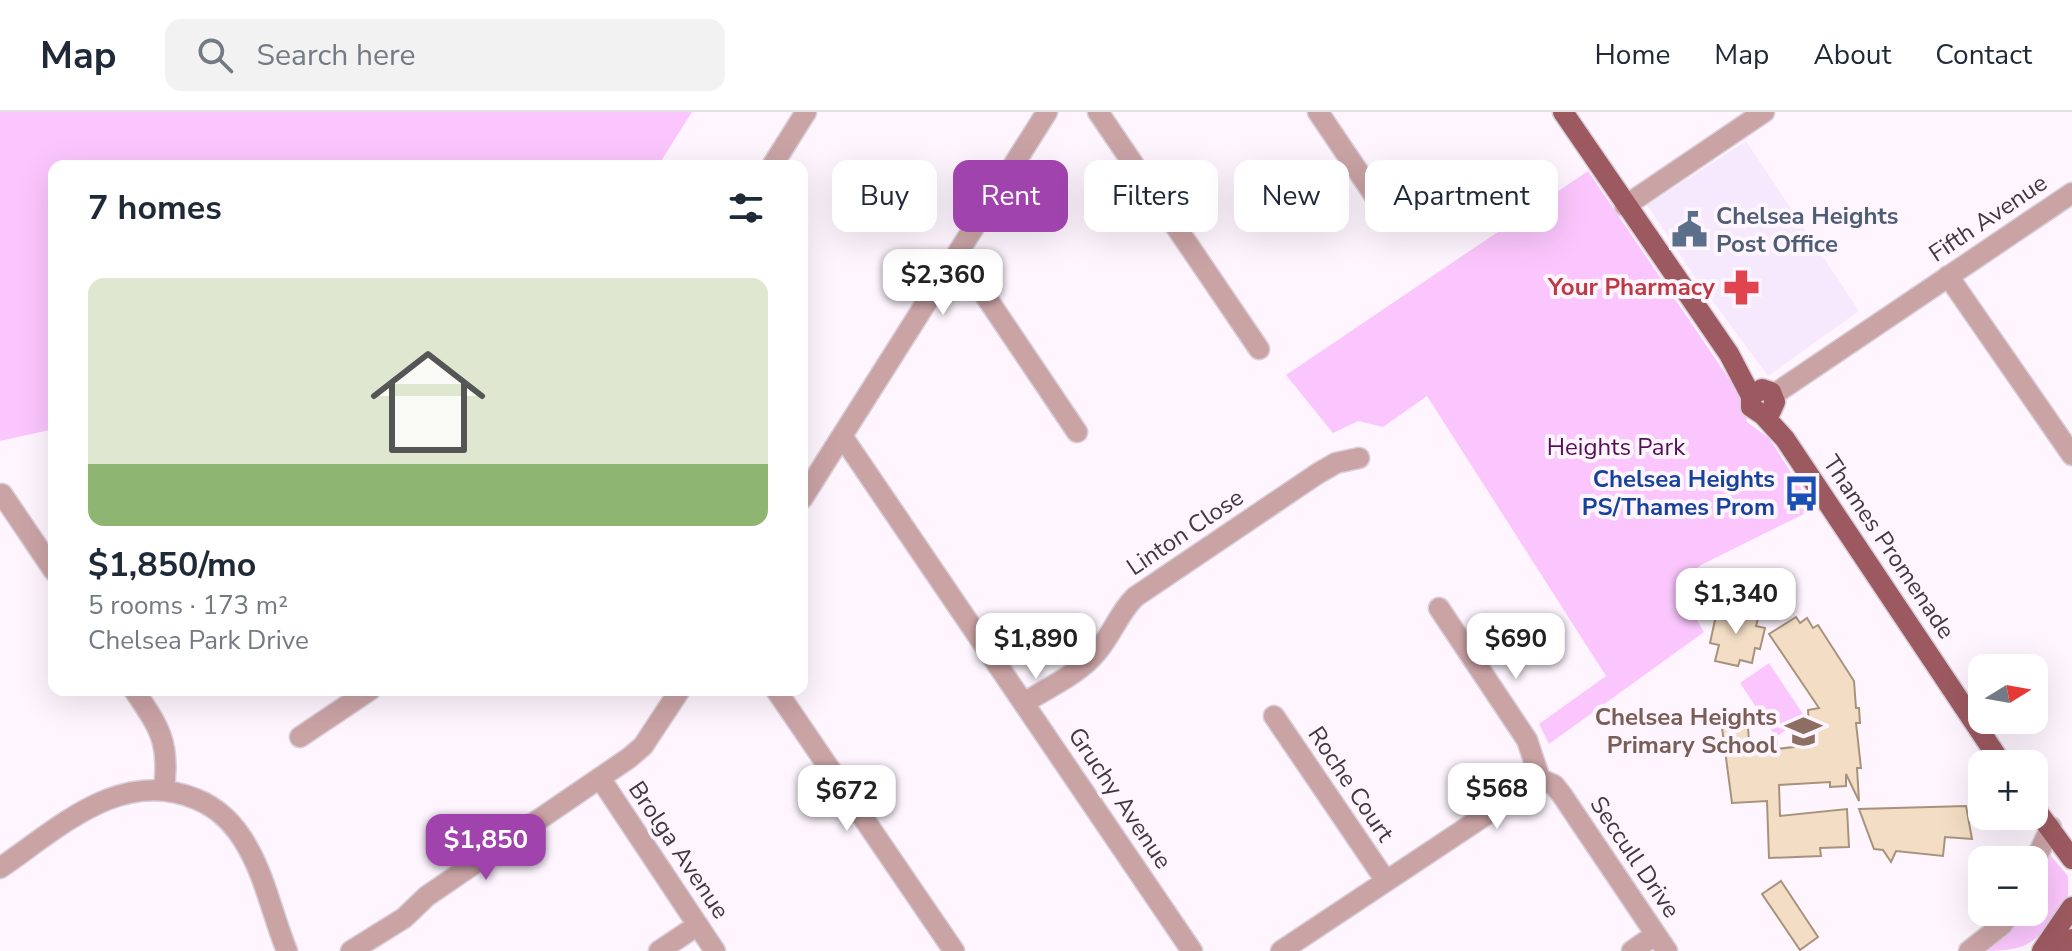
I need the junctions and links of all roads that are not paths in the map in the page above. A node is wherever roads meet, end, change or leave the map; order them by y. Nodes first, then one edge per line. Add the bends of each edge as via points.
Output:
1 (806, 112) edge
2 (1047, 112) edge
3 (1098, 112) edge
4 (1318, 112) edge
5 (1563, 112) edge
6 (1764, 112) edge
7 (776, 160) edge
8 (1365, 181) edge
9 (2072, 193) edge
10 (1625, 206) junction
11 (952, 262) junction
12 (1948, 276) junction
13 (1259, 349) dead end
14 (1765, 400) junction
15 (1077, 432) dead end
16 (842, 436) junction
17 (2072, 455) edge
18 (1359, 458) dead end
19 (808, 490) edge
20 (2, 494) edge
21 (48, 562) edge
22 (1439, 608) dead end
23 (138, 696) edge
24 (361, 696) edge
25 (676, 696) edge
26 (780, 696) edge
27 (1024, 703) junction
28 (1274, 716) dead end
29 (300, 737) dead end
30 (1993, 750) edge
31 (600, 778) junction
32 (1540, 779) junction
33 (164, 788) junction
34 (2061, 835) edge
35 (2072, 859) edge
36 (0, 868) edge
37 (1386, 881) junction
38 (2072, 907) edge
39 (698, 925) junction
40 (2001, 926) edge
41 (2072, 939) edge
42 (1661, 943) edge
43 (287, 951) edge
44 (351, 951) edge
45 (659, 951) edge
46 (715, 951) edge
47 (954, 951) edge
48 (1192, 951) edge
49 (1281, 951) edge
50 (1632, 951) edge
51 (1969, 951) edge
52 (2042, 951) edge
53 (2054, 951) edge

1 - 7 street
2 - 11 street
3 - 13 street
4 - 8 street
5 - 10 main road, Thames Promenade
6 - 10 street
9 - 12 street, Fifth Avenue
10 - 14 main road, Thames Promenade
11 - 15 street via 974,279
11 - 16 street
12 - 14 street, Fifth Avenue
12 - 17 street
14 - 30 main road, Thames Promenade via 1785,439
16 - 19 street
16 - 27 street, Gruchy Avenue
18 - 27 street, Linton Close via 1317,474 1135,597 1088,661
20 - 21 street
22 - 32 street via 1527,740
23 - 33 street via 161,731 168,758
24 - 29 street
25 - 31 street via 643,746
26 - 47 street
27 - 48 street, Gruchy Avenue
28 - 37 street, Roche Court
31 - 39 street, Brolga Avenue
31 - 44 street
32 - 37 street
32 - 42 street, Seccull Drive via 1562,795
33 - 36 street via 109,798
33 - 43 street via 202,801 236,829 261,877
34 - 35 main road
37 - 49 street
38 - 52 main road
39 - 45 street
39 - 46 street, Brolga Avenue
40 - 51 street
41 - 53 main road
42 - 50 street

